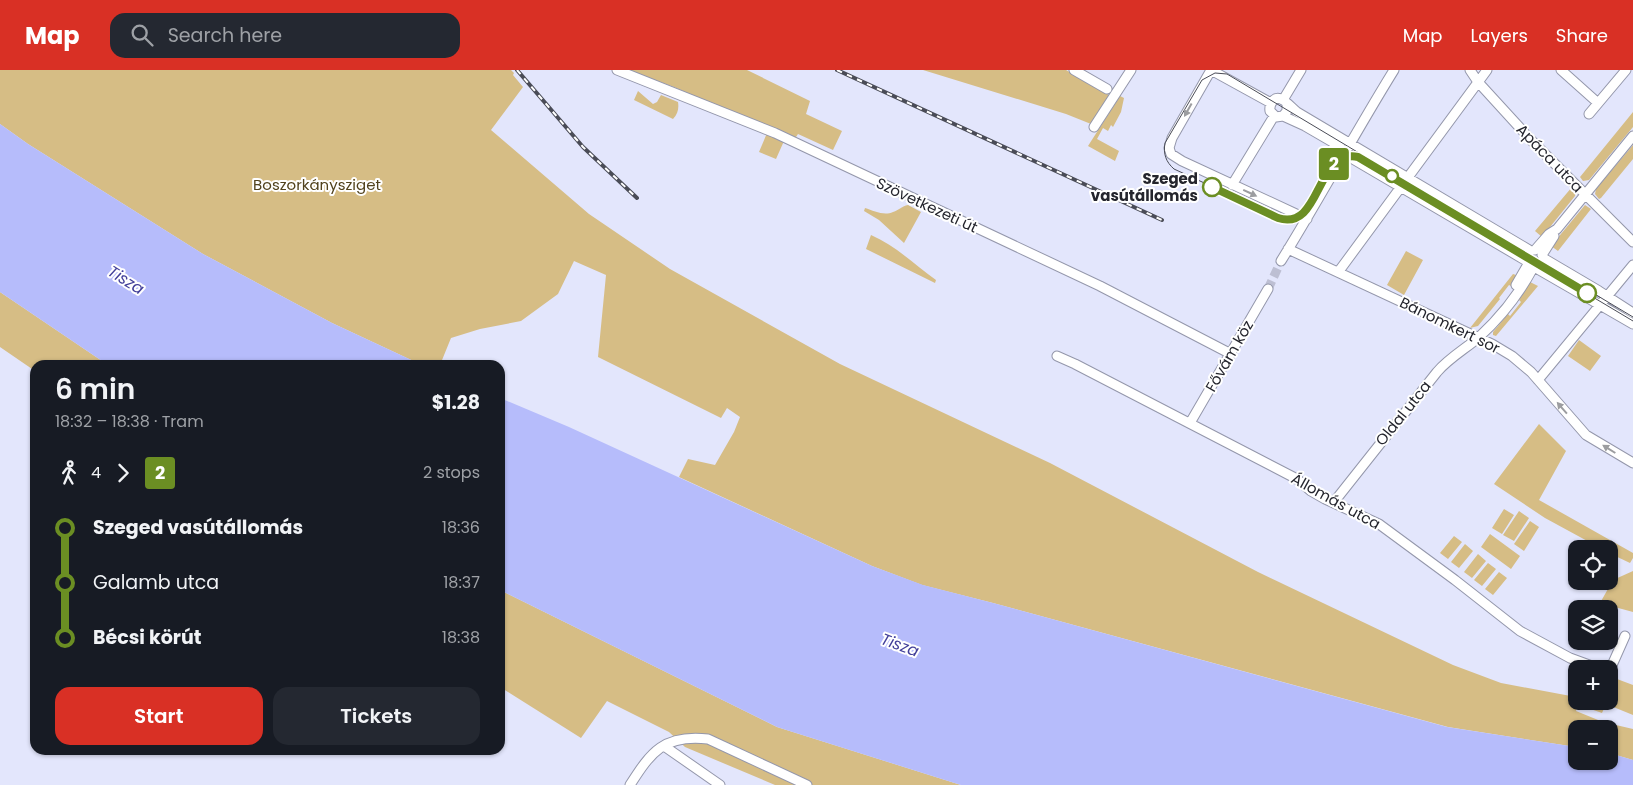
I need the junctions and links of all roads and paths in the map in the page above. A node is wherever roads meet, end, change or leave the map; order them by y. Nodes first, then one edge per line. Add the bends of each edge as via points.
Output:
1 (617, 70) edge
2 (1074, 70) edge
3 (1131, 70) edge
4 (1211, 70) edge
5 (1301, 70) edge
6 (1394, 70) edge
7 (1470, 70) edge
8 (1487, 70) edge
9 (1561, 70) edge
10 (1626, 70) edge
11 (1478, 82) junction
12 (1107, 89) dead end
13 (1285, 102) junction
14 (1598, 102) junction
15 (1271, 103) junction
16 (1588, 114) dead end
17 (1278, 116) junction
18 (1094, 127) dead end
19 (1633, 136) edge
20 (1349, 143) junction
21 (1346, 154) junction
22 (1408, 179) junction
23 (1232, 185) junction
24 (1401, 187) junction
25 (1585, 194) junction
26 (1307, 219) junction
27 (1633, 242) edge
28 (1288, 249) junction
29 (1537, 254) junction
30 (1281, 261) tunnel mouth
31 (1633, 265) edge
32 (1530, 266) junction
33 (1339, 271) junction
34 (1268, 289) tunnel mouth
35 (1607, 297) junction
36 (1600, 306) junction
37 (1633, 313) edge
38 (1633, 324) edge
39 (1490, 326) junction
40 (1466, 331) junction
41 (1481, 335) junction
42 (1492, 344) junction
43 (1466, 348) junction
44 (1230, 354) junction
45 (1057, 356) dead end
46 (1538, 380) junction
47 (1190, 423) junction
48 (1633, 463) edge
49 (1334, 502) junction
50 (1625, 636) dead end
51 (1575, 660) edge
52 (1614, 660) edge
53 (664, 746) junction
54 (630, 785) edge
55 (720, 785) edge
56 (807, 785) edge

1 - 44 street, Szövetkezeti út via 775,133 1100,286
2 - 12 street
3 - 18 street
4 - 15 street
4 -> 23 street via 1172,138 1170,150 1177,158
5 - 13 street
6 - 20 street
7 - 11 street, Apáca utca
8 - 11 street
9 - 14 street
10 - 14 street
11 - 22 street
11 - 25 street, Apáca utca
13 - 15 street via 1276,99
13 - 17 street via 1287,112
13 - 20 street
14 - 16 street
15 - 17 street via 1270,111
17 - 21 street via 1305,126 1336,144
17 - 23 street
19 - 25 street
20 - 21 street
20 - 22 street
21 - 24 street
21 - 26 street
22 - 24 street
22 - 29 street
23 -> 26 street
24 - 32 street
24 - 33 street
25 - 27 street, Apáca utca
25 - 29 street
26 - 28 street
28 - 30 street
28 - 33 street, Bánomkert sor
29 - 32 street via 1541,264
29 - 32 street via 1526,255
29 - 35 street
31 - 35 street
32 - 36 street
32 - 39 street, Oldal utca via 1519,291
32 - 41 street, Oldal utca via 1489,319
33 - 40 street, Bánomkert sor
34 - 44 street, Fővám köz
35 - 36 street
35 - 37 street
36 - 38 street
36 - 46 street
39 - 41 street, Oldal utca
39 - 42 street
40 - 41 street, Bánomkert sor
40 - 43 street
41 - 42 street, Bánomkert sor
41 - 43 street, Oldal utca
42 - 46 street, Bánomkert sor via 1512,356
43 - 49 street, Oldal utca via 1437,372
44 - 47 street, Fővám köz
45 - 47 street, Állomás utca
48 -> 46 street, Bánomkert sor via 1586,434
47 - 49 street, Állomás utca
49 - 51 street, Állomás utca via 1379,524 1520,631
50 - 52 street
53 - 54 street via 648,757
53 - 55 street
53 - 56 street via 684,739 708,740

